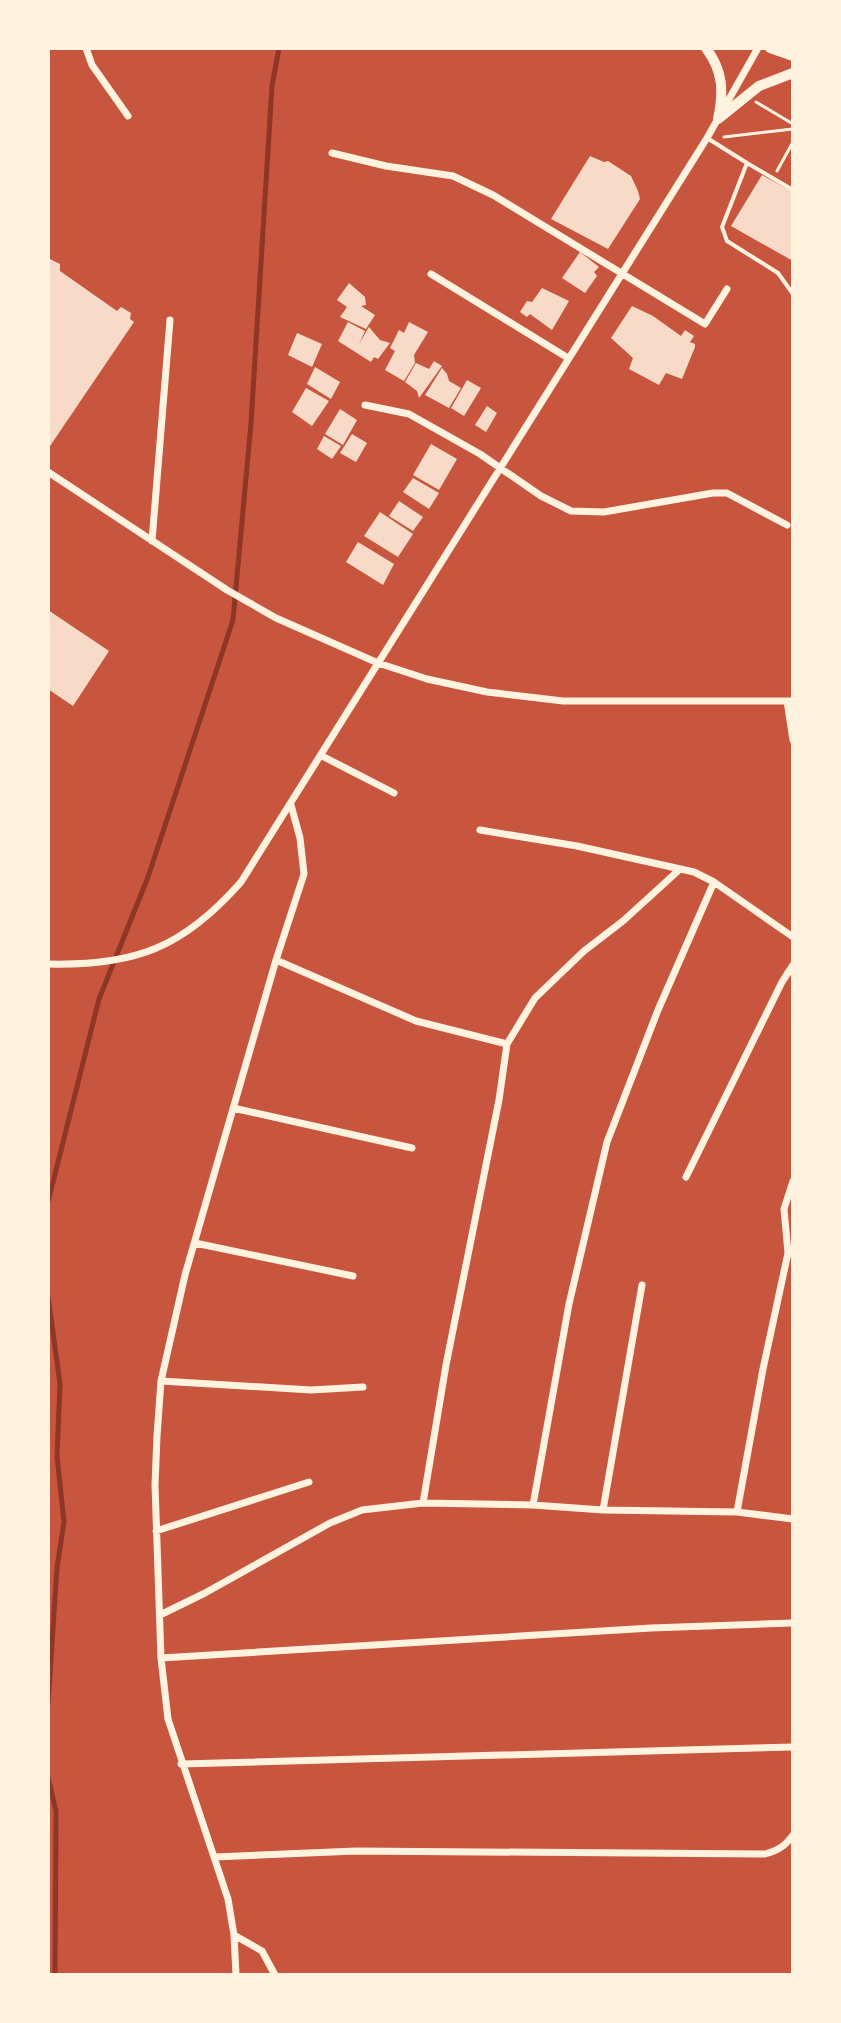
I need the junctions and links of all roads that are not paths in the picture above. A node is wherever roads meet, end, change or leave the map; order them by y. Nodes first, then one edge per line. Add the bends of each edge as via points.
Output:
1 (86, 48) edge
2 (706, 48) edge
3 (758, 48) edge
4 (770, 48) edge
5 (793, 56) edge
6 (793, 73) edge
7 (128, 116) dead end
8 (718, 119) junction
9 (707, 138) junction
10 (332, 153) dead end
11 (747, 163) junction
12 (793, 190) edge
13 (622, 273) junction
14 (431, 274) dead end
15 (727, 289) dead end
16 (793, 294) edge
17 (170, 320) dead end
18 (568, 358) junction
19 (365, 405) dead end
20 (500, 467) junction
21 (48, 472) edge
22 (787, 525) dead end
23 (152, 541) junction
24 (378, 663) junction
25 (790, 701) edge
26 (793, 740) edge
27 (322, 756) junction
28 (394, 793) dead end
29 (291, 805) junction
30 (480, 830) dead end
31 (679, 870) junction
32 (714, 882) junction
33 (793, 937) edge
34 (276, 960) junction
35 (48, 964) edge
36 (793, 965) edge
37 (507, 1044) junction
38 (233, 1108) junction
39 (412, 1148) dead end
40 (686, 1177) dead end
41 (793, 1181) edge
42 (195, 1243) junction
43 (353, 1276) dead end
44 (642, 1285) dead end
45 (161, 1381) junction
46 (363, 1387) dead end
47 (309, 1482) dead end
48 (423, 1503) junction
49 (533, 1505) junction
50 (603, 1510) junction
51 (737, 1512) junction
52 (793, 1519) edge
53 (156, 1531) junction
54 (160, 1615) junction
55 (793, 1623) edge
56 (161, 1658) junction
57 (793, 1747) edge
58 (181, 1764) junction
59 (793, 1835) edge
60 (215, 1857) junction
61 (234, 1935) junction
62 (236, 1975) edge
63 (275, 1975) edge

1 - 7 street
2 - 8 main road via 722,83
3 - 8 street
4 - 5 main road
6 - 8 main road via 759,86
8 - 9 street
9 - 11 lane
9 - 13 street
10 - 13 street via 453,176
11 - 12 lane
11 - 16 lane via 723,234 778,273
13 - 15 street via 705,324
13 - 18 street
14 - 18 street
17 - 23 street
18 - 20 street
19 - 20 street via 409,414
20 - 22 street via 571,511 604,512 727,493
20 - 24 street
21 - 23 street
23 - 24 street via 276,618
24 - 25 street via 487,692 563,701
24 - 27 street
25 - 26 street
27 - 28 street
27 - 29 street
29 - 34 street via 304,874
29 - 35 street via 241,882 214,913 188,931 166,945 120,960
30 - 31 street
31 - 32 street
31 - 37 street via 535,998
32 - 33 street
32 - 49 street via 607,1142 569,1304
34 - 37 street via 416,1021
34 - 38 street
36 - 40 street
37 - 48 street
38 - 39 street
38 - 42 street
41 - 51 street via 784,1209 788,1253
42 - 43 street
42 - 45 street
44 - 50 street
45 - 46 street via 311,1390
45 - 53 street
47 - 53 street
48 - 49 street
48 - 54 street via 362,1510 330,1523
49 - 50 street
50 - 51 street
51 - 52 street
53 - 54 street
54 - 56 street
55 - 56 street
56 - 58 street via 168,1719
57 - 58 street
58 - 60 street
59 - 60 street via 777,1851 765,1854 356,1851
60 - 61 street
61 - 62 street
61 - 63 street via 262,1951

